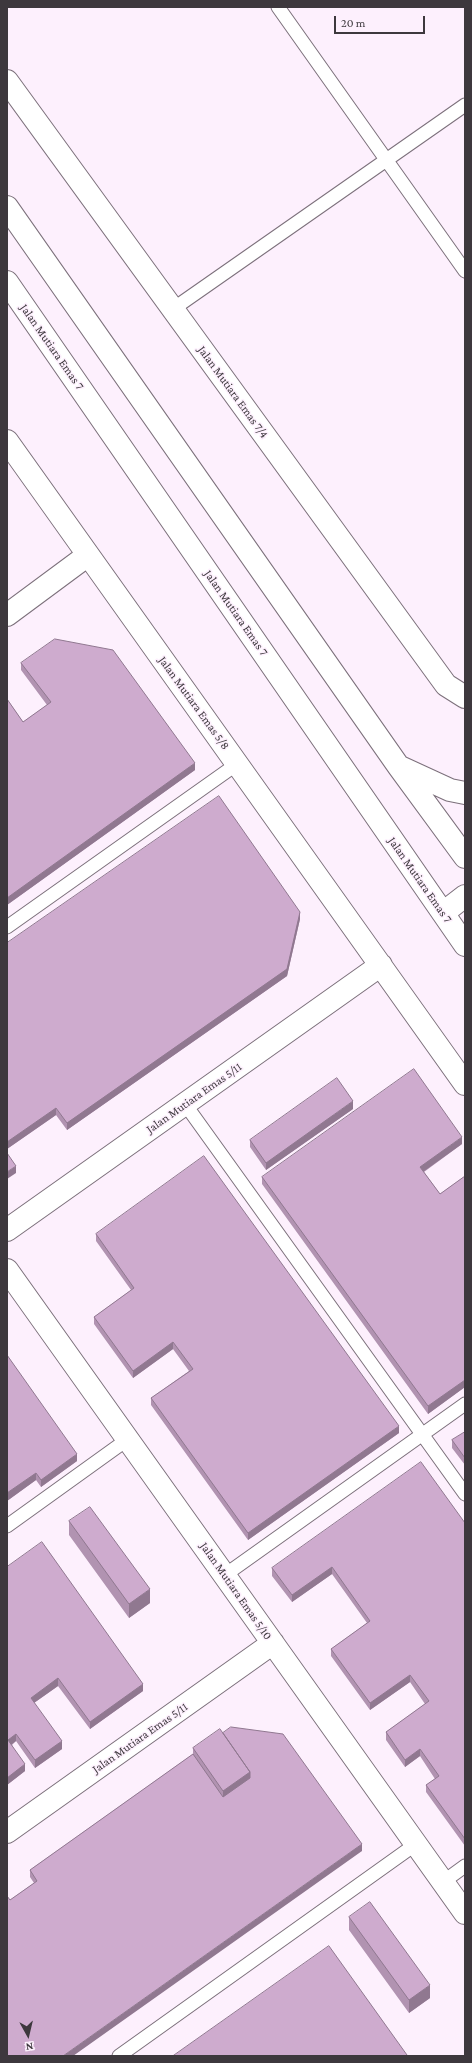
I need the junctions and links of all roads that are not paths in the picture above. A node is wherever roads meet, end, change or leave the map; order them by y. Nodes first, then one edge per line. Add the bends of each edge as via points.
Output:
1 (278, 7) edge
2 (7, 81) edge
3 (465, 105) edge
4 (386, 160) junction
5 (7, 207) edge
6 (465, 272) edge
7 (7, 282) edge
8 (173, 309) junction
9 (7, 441) edge
10 (88, 555) junction
11 (7, 614) edge
12 (465, 697) edge
13 (237, 764) junction
14 (399, 767) junction
15 (465, 793) edge
16 (465, 857) edge
17 (465, 896) edge
18 (443, 913) junction
19 (7, 927) edge
20 (465, 944) edge
21 (381, 965) junction
22 (465, 1084) edge
23 (185, 1104) junction
24 (7, 1230) edge
25 (7, 1270) edge
26 (465, 1404) edge
27 (422, 1435) junction
28 (128, 1439) junction
29 (465, 1494) edge
30 (7, 1526) edge
31 (225, 1575) junction
32 (273, 1643) junction
33 (7, 1832) edge
34 (416, 1844) junction
35 (465, 1866) edge
36 (443, 1882) junction
37 (465, 1913) edge
38 (119, 2056) edge

1 - 4 lane
2 - 8 street, Jalan Mutiara Emas 7/4
3 - 4 lane
4 - 6 lane
4 - 8 lane
5 - 14 street
7 - 18 street, Jalan Mutiara Emas 7
8 - 12 street, Jalan Mutiara Emas 7/4 via 446,685
9 - 10 street, Jalan Mutiara Emas 5/8
10 - 11 street
10 - 13 street, Jalan Mutiara Emas 5/8
13 - 19 lane
13 - 21 street, Jalan Mutiara Emas 5/8
14 - 15 street via 450,790
14 - 16 street
17 - 18 street
18 - 20 street, Jalan Mutiara Emas 7
21 - 22 street, Jalan Mutiara Emas 5/8
21 - 23 street, Jalan Mutiara Emas 5/11
23 - 24 street, Jalan Mutiara Emas 5/11
23 - 27 lane
25 - 28 street, Jalan Mutiara Emas 5/10
26 - 27 lane
27 - 29 lane
27 - 31 lane
28 - 30 lane
28 - 31 street, Jalan Mutiara Emas 5/10
31 - 32 street, Jalan Mutiara Emas 5/10
32 - 33 street, Jalan Mutiara Emas 5/11
32 - 34 street, Jalan Mutiara Emas 5/10
34 - 36 street, Jalan Mutiara Emas 5/10
34 - 38 lane
35 - 36 lane
36 - 37 street, Jalan Mutiara Emas 5/10

